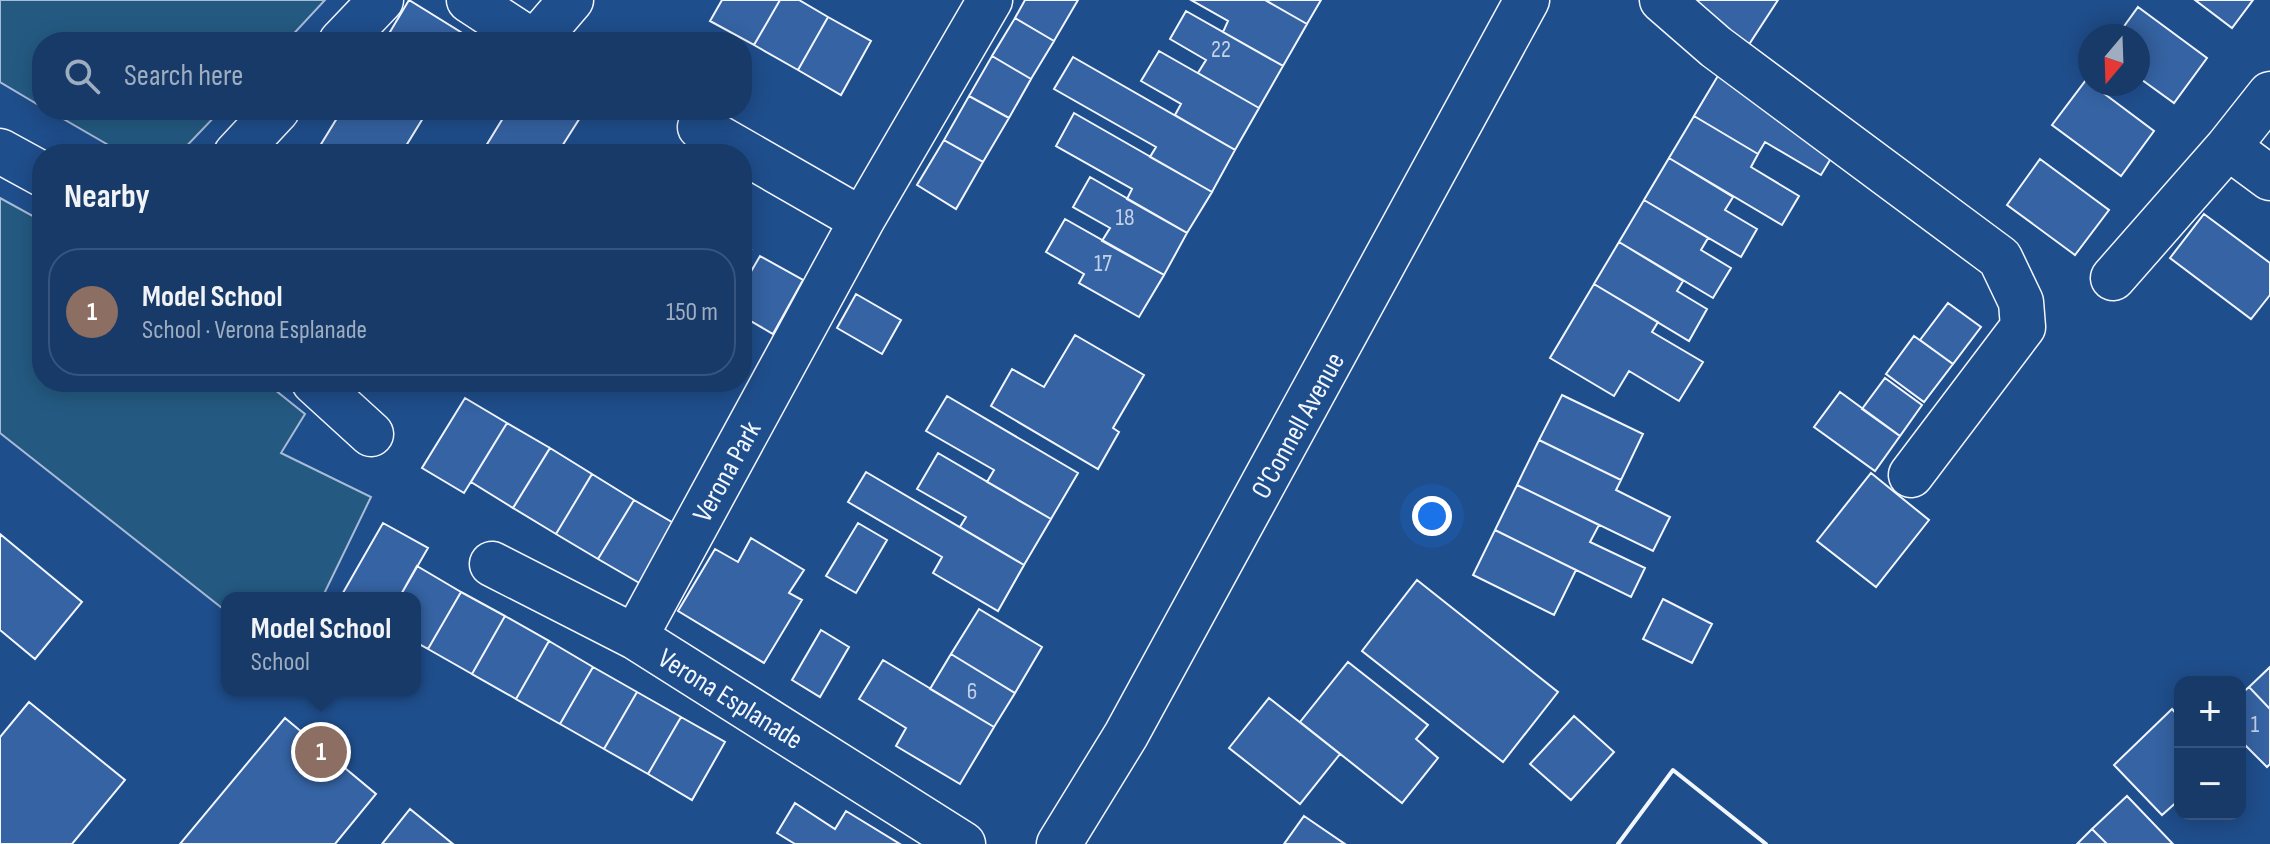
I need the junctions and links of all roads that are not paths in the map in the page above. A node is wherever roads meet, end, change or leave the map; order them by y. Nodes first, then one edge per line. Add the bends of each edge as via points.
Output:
1 (381, 0) edge
2 (469, 0) edge
3 (571, 0) edge
4 (990, 0) edge
5 (1527, 0) edge
6 (1662, 0) edge
7 (351, 32) edge
8 (519, 32) edge
9 (543, 32) edge
10 (2270, 94) edge
11 (268, 120) edge
12 (700, 127) dead end
13 (245, 144) edge
14 (730, 144) edge
15 (2228, 147) junction
16 (0, 151) edge
17 (752, 157) edge
18 (32, 169) edge
19 (2270, 178) edge
20 (862, 220) junction
21 (2113, 278) dead end
22 (325, 392) edge
23 (371, 434) dead end
24 (1911, 475) dead end
25 (492, 564) dead end
26 (635, 637) junction
27 (963, 844) edge
28 (1059, 844) edge

1 - 7 street
2 - 8 street
3 - 9 street
4 - 20 street, Verona Park
5 - 28 street, O'Connell Avenue via 1126,735
6 - 24 street via 1716,47 2000,258 2021,302 2023,327
10 - 15 street
11 - 13 street
12 - 14 street
15 - 19 street
15 - 21 street
16 - 18 street
17 - 20 street
20 - 26 street, Verona Park
22 - 23 street
25 - 26 street, Verona Esplanade
26 - 27 street, Verona Esplanade

